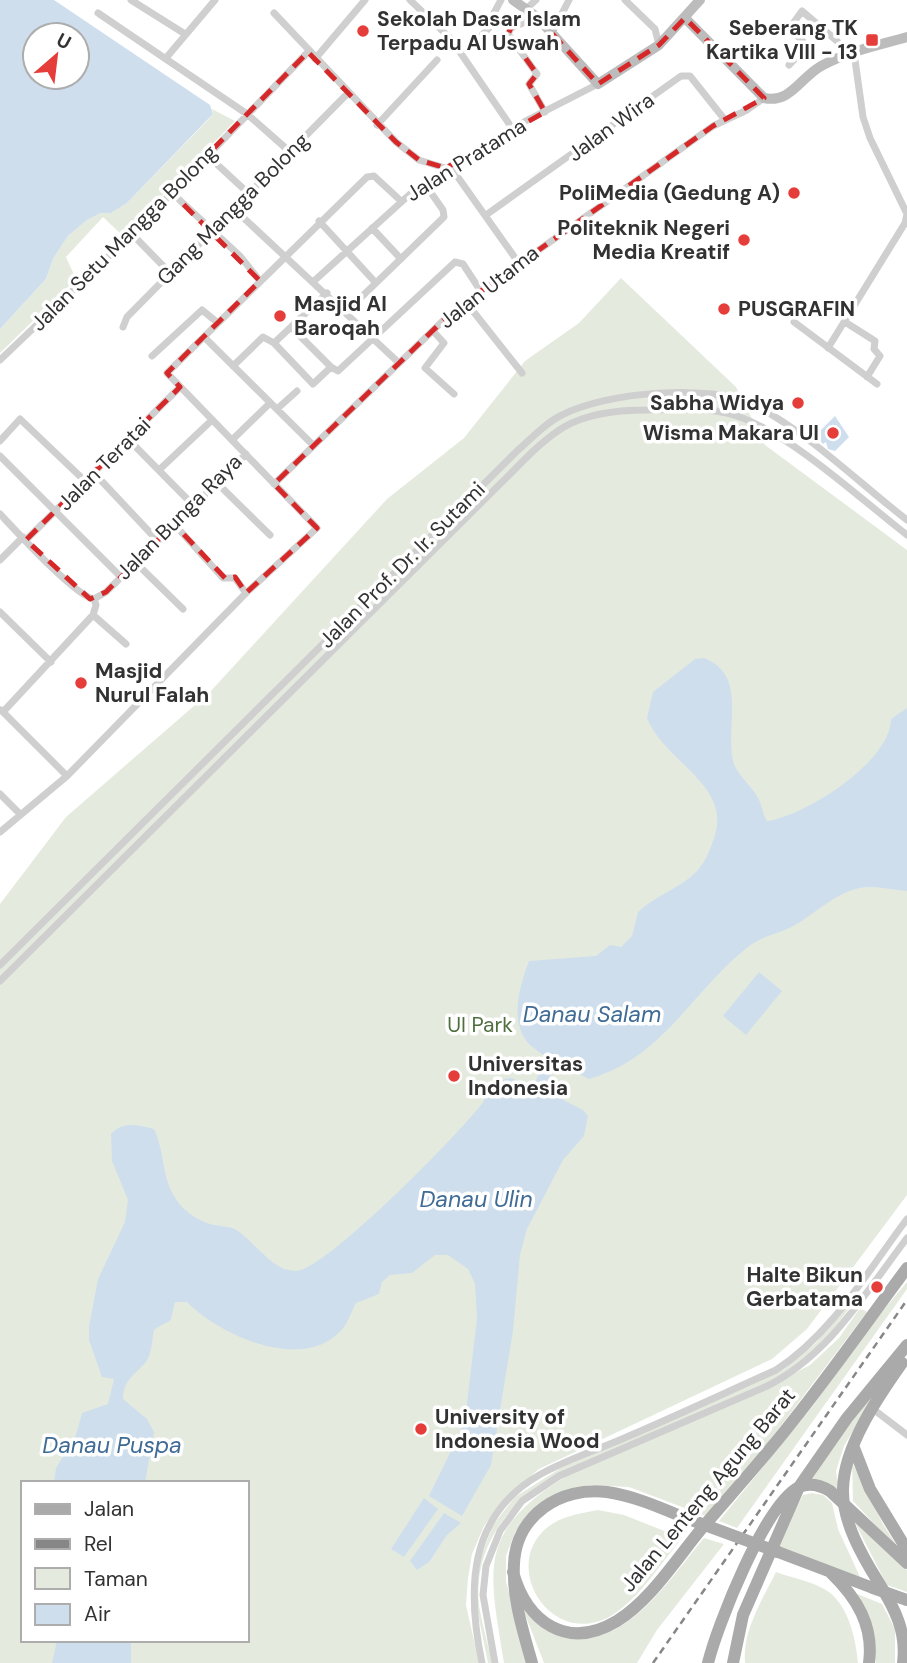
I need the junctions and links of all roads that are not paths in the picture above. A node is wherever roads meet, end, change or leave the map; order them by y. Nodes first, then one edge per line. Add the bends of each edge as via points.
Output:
1 (131, 0) edge
2 (215, 0) edge
3 (365, 0) edge
4 (410, 0) edge
5 (501, 0) edge
6 (513, 0) edge
7 (536, 0) edge
8 (569, 0) edge
9 (625, 0) edge
10 (700, 0) edge
11 (526, 9) junction
12 (98, 13) dead end
13 (274, 13) dead end
14 (537, 17) junction
15 (685, 18) junction
16 (552, 33) junction
17 (185, 34) junction
18 (482, 36) dead end
19 (907, 37) edge
20 (659, 45) junction
21 (308, 52) junction
22 (850, 54) junction
23 (166, 58) junction
24 (315, 58) junction
25 (437, 60) dead end
26 (789, 65) dead end
27 (598, 84) junction
28 (348, 93) junction
29 (764, 98) junction
30 (545, 113) junction
31 (247, 114) junction
32 (725, 121) junction
33 (377, 125) junction
34 (512, 128) junction
35 (289, 151) junction
36 (207, 155) junction
37 (448, 167) junction
38 (425, 184) junction
39 (171, 192) junction
40 (248, 193) junction
41 (401, 201) junction
42 (233, 208) junction
43 (486, 215) junction
44 (319, 221) junction
45 (372, 228) junction
46 (213, 230) junction
47 (132, 234) junction
48 (346, 251) junction
49 (286, 256) junction
50 (401, 259) junction
51 (518, 262) junction
52 (170, 273) junction
53 (260, 281) junction
54 (314, 281) junction
55 (375, 282) junction
56 (480, 290) junction
57 (327, 293) junction
58 (466, 301) junction
59 (346, 312) junction
60 (794, 322) dead end
61 (845, 322) junction
62 (218, 323) junction
63 (123, 327) dead end
64 (291, 327) junction
65 (433, 331) junction
66 (204, 337) junction
67 (373, 337) junction
68 (274, 343) junction
69 (828, 348) junction
70 (152, 356) dead end
71 (0, 360) edge
72 (399, 363) junction
73 (233, 366) junction
74 (331, 367) junction
75 (522, 373) dead end
76 (867, 377) junction
77 (877, 384) dead end
78 (180, 387) junction
79 (297, 391) dead end
80 (454, 394) dead end
81 (270, 403) junction
82 (753, 404) junction
83 (277, 409) junction
84 (212, 420) junction
85 (746, 420) junction
86 (128, 439) junction
87 (232, 440) junction
88 (0, 441) edge
89 (313, 445) junction
90 (246, 454) junction
91 (0, 456) edge
92 (159, 470) junction
93 (95, 474) junction
94 (86, 482) junction
95 (216, 482) junction
96 (274, 484) junction
97 (193, 505) junction
98 (55, 512) junction
99 (0, 514) edge
100 (907, 520) edge
101 (174, 524) junction
102 (270, 535) dead end
103 (907, 535) edge
104 (24, 539) junction
105 (157, 540) junction
106 (0, 560) edge
107 (134, 561) junction
108 (120, 576) junction
109 (246, 593) junction
110 (94, 599) junction
111 (183, 609) dead end
112 (0, 612) edge
113 (93, 615) junction
114 (126, 644) dead end
115 (51, 662) junction
116 (2, 710) edge
117 (67, 776) junction
118 (0, 794) edge
119 (20, 814) junction
120 (0, 832) edge
121 (0, 965) edge
122 (0, 981) edge
123 (907, 1219) edge
124 (907, 1238) edge
125 (907, 1268) edge
126 (907, 1345) edge
127 (907, 1356) edge
128 (873, 1409) junction
129 (907, 1435) edge
130 (854, 1448) junction
131 (799, 1488) junction
132 (843, 1501) junction
133 (907, 1550) edge
134 (907, 1563) edge
135 (513, 1572) junction
136 (831, 1573) junction
137 (907, 1601) edge
138 (524, 1631) junction
139 (482, 1663) edge
140 (495, 1663) edge
141 (532, 1663) edge
142 (540, 1663) edge
143 (708, 1663) edge
144 (733, 1663) edge
145 (869, 1663) edge
146 (904, 1663) edge

1 - 17 street
2 - 17 street
3 - 24 street
4 - 34 street via 451,38
5 - 18 street
6 - 11 street
7 - 11 street
8 - 16 street
9 - 20 street via 655,29
10 - 15 street
11 - 14 street
12 - 23 street
13 - 21 street
14 - 16 street
14 - 30 street via 508,34 537,74 529,84
15 - 20 street
15 - 29 street
16 - 27 street
17 - 23 street
19 - 22 street
20 - 27 street
21 - 24 street
21 - 31 street, Jalan Setu Mangga Bolong
22 - 26 street via 802,11 789,29 806,47
22 - 29 street via 820,66 783,98
22 - 61 street via 870,138 907,214
23 - 31 street
24 - 28 street
25 - 33 street
27 - 30 street, Jalan Pratama
28 - 33 street
28 - 35 street, Gang Mangga Bolong
29 - 32 street, Jalan Utama
30 - 34 street, Jalan Pratama
31 - 35 street
31 - 36 street, Jalan Setu Mangga Bolong
32 - 43 street, Jalan Wira via 690,76 681,76
32 - 51 street, Jalan Utama
33 - 37 street via 419,160
34 - 37 street, Jalan Pratama
35 - 40 street, Gang Mangga Bolong
36 - 39 street, Jalan Setu Mangga Bolong
36 - 40 street
37 - 38 street, Jalan Pratama
37 - 43 street
38 - 41 street, Jalan Pratama
38 - 50 street via 444,218
39 - 46 street
39 - 47 street, Jalan Setu Mangga Bolong
40 - 42 street, Gang Mangga Bolong
41 - 44 street via 370,176
41 - 45 street, Jalan Pratama
42 - 46 street, Gang Mangga Bolong
42 - 49 street
43 - 51 street
44 - 48 street
44 - 49 street
45 - 48 street, Jalan Pratama
45 - 50 street
46 - 52 street, Gang Mangga Bolong
46 - 53 street
47 - 52 street
47 - 71 street, Jalan Setu Mangga Bolong
48 - 54 street, Jalan Pratama
48 - 55 street
49 - 53 street
49 - 54 street
50 - 55 street
51 - 56 street, Jalan Utama
52 - 63 street, Gang Mangga Bolong via 123,321
53 - 62 street
54 - 57 street
55 - 59 street
56 - 58 street, Jalan Utama
56 - 67 street via 463,264 456,262
57 - 59 street
57 - 64 street
58 - 65 street, Jalan Utama
58 - 75 street
59 - 67 street
60 - 69 street
61 - 69 street
61 - 76 street via 875,341 880,356
62 - 66 street
62 - 70 street via 202,310
64 - 68 street
64 - 74 street
65 - 72 street, Jalan Utama
65 - 80 street via 444,343 425,368
66 - 73 street
66 - 78 street, Jalan Bunga Raya via 167,373
67 - 72 street
67 - 74 street via 338,371
68 - 73 street via 262,337
68 - 74 street via 313,384
69 - 76 street
72 - 89 street, Jalan Utama
73 - 81 street
76 - 77 street
78 - 84 street, Jalan Bunga Raya
78 - 86 street, Jalan Teratai
79 - 83 street
81 - 83 street
81 - 87 street
82 - 85 street
82 - 100 street, Jalan Prof. Dr. Ir. Sutami
82 - 121 street, Jalan Prof. Dr. Ir. Sutami via 725,395 622,397 561,415 539,431
83 - 89 street
84 - 87 street, Jalan Bunga Raya
84 - 92 street
85 - 103 street, Jalan Prof. Dr. Ir. Sutami via 815,463
85 - 122 street, Jalan Prof. Dr. Ir. Sutami via 729,414 624,410 590,416 565,427 496,487
86 - 92 street
86 - 93 street, Jalan Teratai
87 - 90 street, Jalan Bunga Raya
88 - 94 street via 20,419
89 - 96 street, Jalan Utama
90 - 95 street, Jalan Bunga Raya
90 - 96 street
91 - 98 street
92 - 97 street
93 - 94 street, Jalan Teratai
93 - 105 street
94 - 98 street, Jalan Teratai
95 - 97 street, Jalan Bunga Raya
95 - 102 street
96 - 109 street via 317,528
97 - 101 street, Jalan Bunga Raya
98 - 104 street, Jalan Teratai
98 - 108 street
99 - 104 street
101 - 105 street, Jalan Bunga Raya
101 - 109 street via 223,578 235,578
104 - 106 street, Jalan Teratai
104 - 110 street via 72,587
105 - 107 street, Jalan Bunga Raya
107 - 108 street, Jalan Bunga Raya
107 - 111 street
108 - 110 street, Jalan Bunga Raya
109 - 117 street
110 - 113 street
112 - 115 street
113 - 114 street
113 - 115 street
115 - 116 street
116 - 117 street
117 - 119 street
118 - 119 street
119 - 120 street
123 - 139 street via 818,1336 791,1360 556,1467 510,1496 492,1520 473,1577
124 - 140 street via 835,1333 795,1371 559,1476 522,1501 500,1531 486,1566 483,1595
125 - 135 main road, Jalan Lenteng Agung Barat via 790,1424 625,1615 585,1633 552,1627 526,1605
126 - 131 main road via 847,1418
127 - 128 main road
128 - 129 street
128 - 130 main road
130 - 132 main road via 844,1478
130 - 133 main road via 874,1497
131 - 132 main road via 820,1486
131 - 143 main road via 779,1505 752,1555 722,1616
131 - 144 main road via 743,1615
132 - 134 main road
132 - 146 main road via 862,1554 900,1619
135 - 136 main road, bridge via 517,1543 537,1511 562,1497 605,1492
135 - 138 main road
136 - 137 main road, bridge
136 - 145 main road via 863,1615
138 - 141 main road
138 - 142 main road

